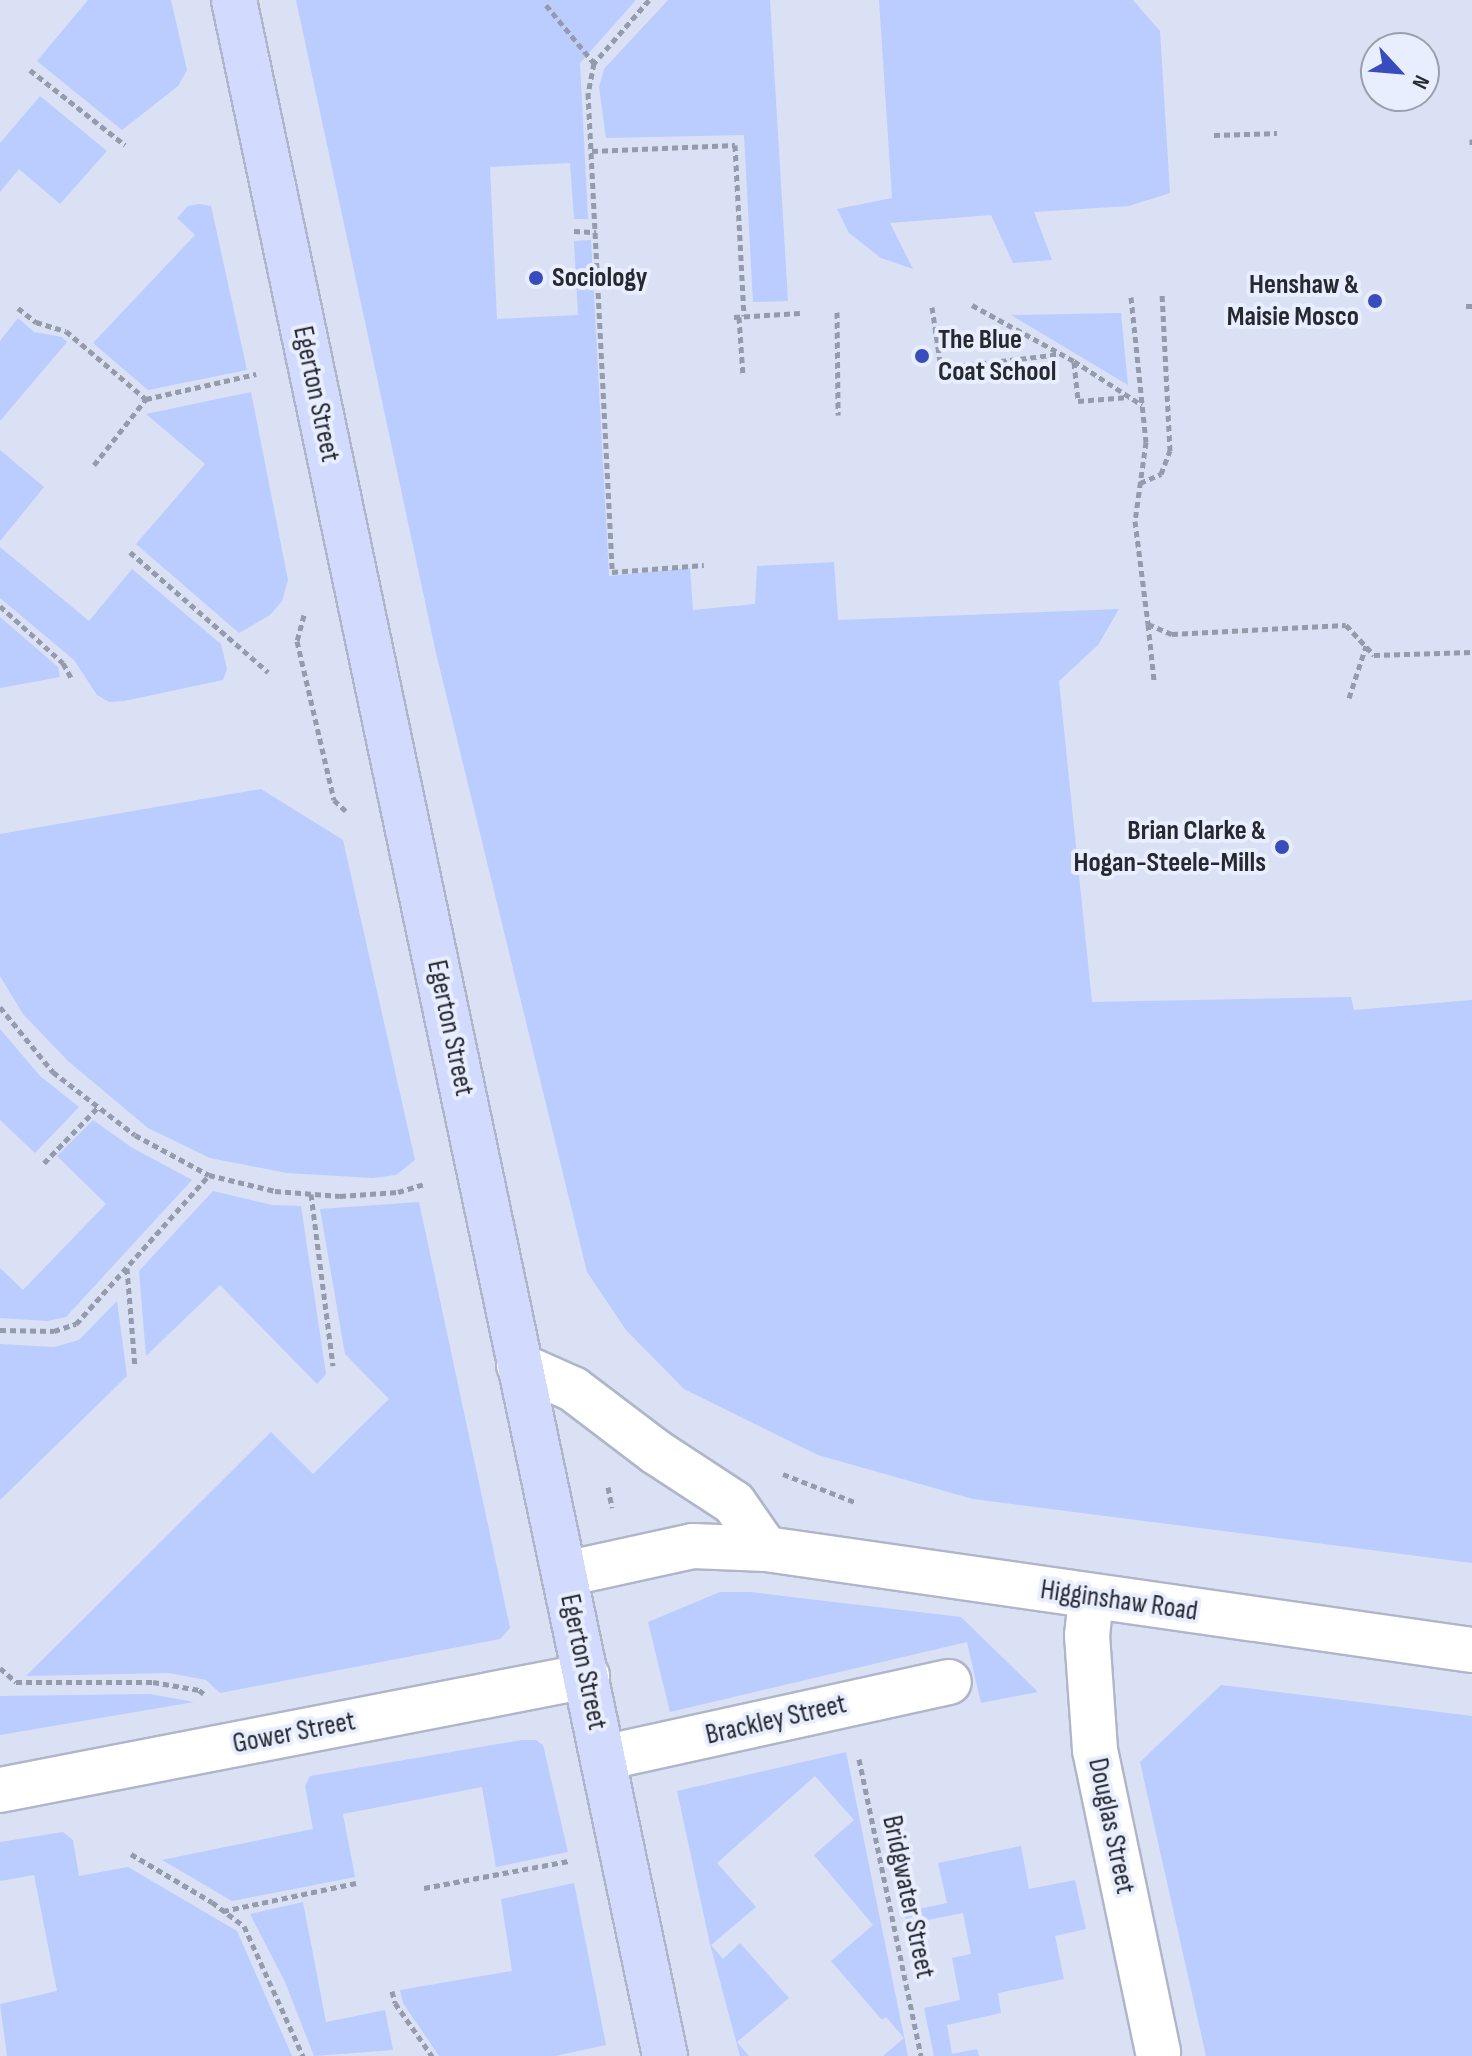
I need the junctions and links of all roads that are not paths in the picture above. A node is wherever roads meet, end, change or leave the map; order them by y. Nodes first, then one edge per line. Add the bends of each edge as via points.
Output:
1 (234, 0) edge
2 (519, 1365) junction
3 (766, 1549) junction
4 (565, 1574) junction
5 (1091, 1598) junction
6 (1472, 1650) edge
7 (587, 1676) junction
8 (949, 1682) dead end
9 (603, 1758) junction
10 (0, 1790) edge
11 (1158, 2052) dead end
12 (665, 2056) edge

1 - 2 street, Egerton Street
2 - 3 street via 573,1389 734,1503
2 - 4 street, Egerton Street
3 - 4 street, Higginshaw Road via 693,1546
3 - 5 street, Higginshaw Road
4 - 7 street, Egerton Street
5 - 6 street, Higginshaw Road
5 - 11 street, Douglas Street via 1087,1635 1095,1750
7 - 9 street, Egerton Street
7 - 10 street, Gower Street
8 - 9 street, Brackley Street
9 - 12 street, Egerton Street

